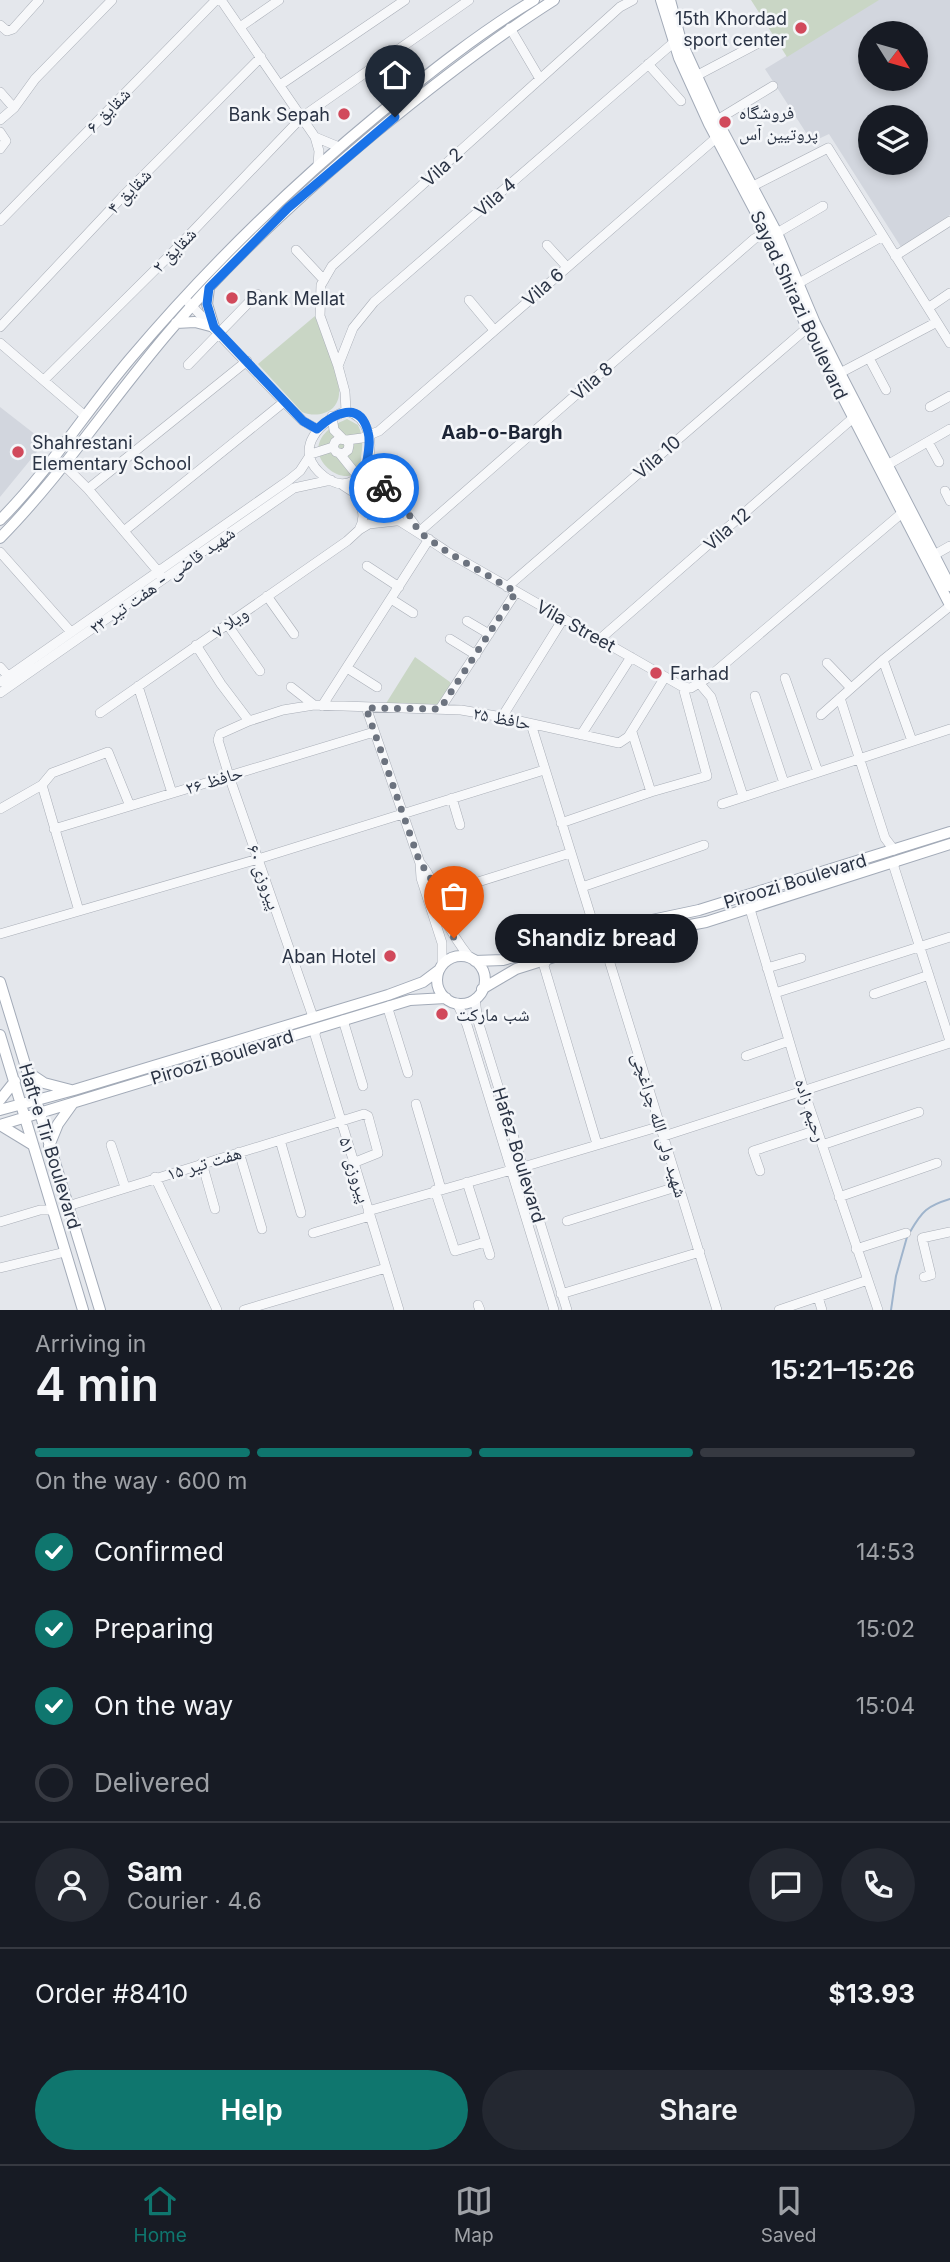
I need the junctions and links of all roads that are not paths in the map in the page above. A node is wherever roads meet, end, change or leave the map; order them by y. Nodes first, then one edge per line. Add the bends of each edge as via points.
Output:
1 (39, 0) edge
2 (112, 0) edge
3 (218, 0) edge
4 (279, 0) edge
5 (405, 0) edge
6 (470, 0) edge
7 (534, 0) edge
8 (554, 0) edge
9 (633, 0) edge
10 (661, 0) edge
11 (670, 0) edge
12 (240, 27) junction
13 (4, 28) edge
14 (510, 28) junction
15 (766, 39) dead end
16 (673, 43) junction
17 (261, 57) junction
18 (648, 64) junction
19 (696, 76) junction
20 (540, 79) junction
21 (281, 85) junction
22 (773, 86) dead end
23 (0, 92) edge
24 (681, 101) dead end
25 (14, 108) junction
26 (302, 117) junction
27 (0, 120) edge
28 (717, 120) junction
29 (0, 132) edge
30 (314, 137) junction
31 (716, 138) junction
32 (339, 147) junction
33 (0, 149) edge
34 (318, 164) junction
35 (753, 186) junction
36 (823, 206) dead end
37 (0, 221) edge
38 (950, 221) edge
39 (771, 232) junction
40 (883, 236) junction
41 (547, 245) dead end
42 (296, 250) dead end
43 (895, 256) junction
44 (567, 267) junction
45 (324, 280) junction
46 (799, 283) junction
47 (209, 288) junction
48 (950, 293) edge
49 (257, 294) dead end
50 (469, 300) dead end
51 (189, 302) junction
52 (928, 307) junction
53 (937, 322) junction
54 (176, 323) junction
55 (0, 327) edge
56 (807, 328) junction
57 (217, 330) junction
58 (495, 330) junction
59 (0, 343) edge
60 (950, 343) edge
61 (869, 358) junction
62 (247, 361) junction
63 (188, 365) dead end
64 (338, 366) junction
65 (840, 373) junction
66 (44, 380) junction
67 (886, 390) dead end
68 (950, 396) edge
69 (284, 402) junction
70 (930, 407) dead end
71 (852, 410) junction
72 (346, 411) junction
73 (85, 416) junction
74 (332, 416) junction
75 (317, 429) junction
76 (950, 429) edge
77 (369, 434) junction
78 (344, 439) junction
79 (928, 442) junction
80 (337, 451) junction
81 (311, 454) junction
82 (939, 462) dead end
83 (63, 464) junction
84 (889, 464) junction
85 (366, 466) junction
86 (362, 475) junction
87 (331, 480) junction
88 (341, 484) junction
89 (88, 489) junction
90 (945, 491) dead end
91 (353, 492) junction
92 (950, 501) edge
93 (902, 513) junction
94 (0, 520) edge
95 (396, 521) junction
96 (359, 530) junction
97 (124, 531) junction
98 (419, 532) junction
99 (0, 538) edge
100 (429, 539) junction
101 (950, 547) edge
102 (0, 552) edge
103 (934, 555) junction
104 (366, 566) dead end
105 (162, 575) junction
106 (950, 586) edge
107 (399, 587) junction
108 (512, 589) junction
109 (267, 597) junction
110 (391, 599) junction
111 (950, 606) edge
112 (413, 613) dead end
113 (563, 619) junction
114 (467, 621) dead end
115 (227, 624) junction
116 (71, 632) junction
117 (294, 634) dead end
118 (489, 634) junction
119 (450, 639) dead end
120 (600, 639) junction
121 (196, 645) junction
122 (476, 655) junction
123 (631, 657) junction
124 (883, 660) junction
125 (827, 663) dead end
126 (0, 667) edge
127 (347, 668) junction
128 (260, 671) dead end
129 (665, 677) junction
130 (785, 678) dead end
131 (4, 679) edge
132 (700, 684) junction
133 (138, 686) junction
134 (291, 687) dead end
135 (377, 687) dead end
136 (683, 687) junction
137 (851, 688) junction
138 (0, 693) edge
139 (755, 696) dead end
140 (840, 698) junction
141 (318, 706) junction
142 (366, 708) junction
143 (440, 709) junction
144 (100, 713) dead end
145 (821, 715) dead end
146 (502, 717) junction
147 (248, 721) junction
148 (531, 723) junction
149 (950, 729) edge
150 (374, 732) junction
151 (632, 732) junction
152 (581, 736) junction
153 (218, 737) joint
154 (912, 741) junction
155 (860, 758) junction
156 (544, 770) junction
157 (818, 772) junction
158 (229, 776) junction
159 (784, 783) junction
160 (41, 785) junction
161 (651, 792) junction
162 (172, 793) junction
163 (743, 796) junction
164 (452, 797) junction
165 (722, 804) dead end
166 (130, 806) junction
167 (0, 809) edge
168 (402, 813) junction
169 (561, 822) junction
170 (460, 825) dead end
171 (54, 829) junction
172 (950, 832) edge
173 (950, 844) edge
174 (704, 845) dead end
175 (894, 850) junction
176 (570, 853) junction
177 (258, 859) junction
178 (895, 862) junction
179 (420, 863) junction
180 (462, 887) dead end
181 (582, 887) junction
182 (750, 909) junction
183 (79, 911) junction
184 (0, 934) edge
185 (602, 936) junction
186 (950, 937) edge
187 (919, 947) junction
188 (802, 958) dead end
189 (473, 959) junction
190 (547, 959) junction
191 (440, 968) junction
192 (767, 968) junction
193 (929, 975) junction
194 (0, 982) edge
195 (482, 989) junction
196 (775, 993) junction
197 (874, 994) dead end
198 (446, 998) junction
199 (475, 999) junction
200 (457, 1003) junction
201 (389, 1006) junction
202 (343, 1020) junction
203 (314, 1023) junction
204 (0, 1035) edge
205 (789, 1041) junction
206 (950, 1042) edge
207 (746, 1056) dead end
208 (4, 1063) edge
209 (29, 1073) junction
210 (408, 1073) dead end
211 (15, 1081) junction
212 (363, 1086) dead end
213 (74, 1090) junction
214 (804, 1091) junction
215 (0, 1100) edge
216 (37, 1100) junction
217 (74, 1103) junction
218 (22, 1104) junction
219 (416, 1104) dead end
220 (0, 1110) edge
221 (40, 1112) junction
222 (919, 1112) dead end
223 (25, 1117) junction
224 (340, 1121) junction
225 (0, 1125) edge
226 (661, 1126) junction
227 (817, 1130) junction
228 (664, 1136) junction
229 (280, 1140) junction
230 (597, 1144) junction
231 (33, 1145) junction
232 (111, 1145) dead end
233 (822, 1145) junction
234 (50, 1146) junction
235 (239, 1152) junction
236 (202, 1163) junction
237 (353, 1163) junction
238 (937, 1163) dead end
239 (523, 1167) junction
240 (511, 1170) junction
241 (760, 1171) dead end
242 (155, 1177) junction
243 (467, 1182) junction
244 (679, 1186) junction
245 (125, 1187) junction
246 (438, 1189) junction
247 (839, 1197) junction
248 (68, 1206) junction
249 (215, 1209) dead end
250 (52, 1210) junction
251 (301, 1213) dead end
252 (369, 1213) junction
253 (567, 1221) dead end
254 (0, 1222) edge
255 (262, 1229) dead end
256 (950, 1232) edge
257 (313, 1233) dead end
258 (905, 1233) dead end
259 (485, 1242) junction
260 (856, 1249) junction
261 (65, 1252) junction
262 (699, 1252) junction
263 (490, 1255) dead end
264 (0, 1268) edge
265 (386, 1268) junction
266 (924, 1277) dead end
267 (868, 1280) junction
268 (561, 1294) junction
269 (818, 1297) junction
270 (83, 1310) edge
271 (100, 1310) edge
272 (217, 1310) edge
273 (244, 1310) edge
274 (399, 1310) edge
275 (554, 1310) edge
276 (567, 1310) edge
277 (717, 1310) edge
278 (779, 1310) edge
279 (822, 1310) edge
280 (878, 1310) edge

1 - 13 street via 13,29
2 - 25 street via 35,79
3 - 12 street
3 - 37 street, شقایق ۶
4 - 12 street
5 - 21 street
6 - 26 street, شقایق ۲
7 - 32 main road via 471,42
8 - 14 main road
9 - 20 street, Vila 2
10 - 16 main road, Sayad Shirazi Boulevard
11 - 19 main road, Sayad Shirazi Boulevard
12 - 17 street
14 - 20 street
14 - 47 main road via 325,174
15 - 19 street
16 - 18 street, Vila 4
16 - 31 main road, Sayad Shirazi Boulevard
17 - 21 street
17 - 55 street, شقایق ۴
18 - 24 street
18 - 64 street, Vila 4 via 374,302 353,328
19 - 28 main road, Sayad Shirazi Boulevard
20 - 45 street, Vila 2 via 332,266
21 - 26 street
22 - 28 street
23 - 25 street
25 - 27 street
26 - 30 street
26 - 66 street, شقایق ۲
28 - 35 main road, Sayad Shirazi Boulevard
29 - 33 street via 6,141
30 - 32 street
30 - 34 street
31 - 39 main road, Sayad Shirazi Boulevard
31 - 44 street, Vila 6
32 - 34 main road
34 - 51 main road via 232,247
35 - 39 main road, Sayad Shirazi Boulevard
35 - 40 street via 828,148
36 - 39 street, Vila 8
38 - 43 street
39 - 46 main road, Sayad Shirazi Boulevard
39 - 56 main road, Sayad Shirazi Boulevard
39 - 98 street, Vila 8 via 754,239
40 - 43 street
40 - 46 street
41 - 44 street
42 - 45 street
43 - 52 street
44 - 58 street, Vila 6
45 - 64 street via 320,316
46 - 65 main road, Sayad Shirazi Boulevard
47 - 51 main road
47 - 57 main road via 207,304
48 - 52 street
49 - 57 street
50 - 58 street
51 - 54 main road
51 - 57 street
51 - 73 main road via 130,359
52 - 53 street
53 - 60 street
53 - 61 street
54 - 57 main road via 195,322
54 - 83 main road
56 - 71 main road, Sayad Shirazi Boulevard
56 - 108 street, Vila 10
57 - 62 street
57 - 63 street
58 - 77 street, Vila 6
59 - 66 street
61 - 65 street
61 - 67 street
62 - 69 street
62 - 89 street
64 - 72 street
65 - 71 main road, Sayad Shirazi Boulevard
66 - 73 street
68 - 70 street
69 - 75 street
69 - 97 street
71 - 84 main road, Sayad Shirazi Boulevard
71 - 93 main road, Sayad Shirazi Boulevard
71 - 120 street, Vila 12
72 - 74 street
72 - 77 street via 363,419
73 - 94 main road
74 - 75 street
74 - 78 street via 334,430
75 - 81 street
76 - 79 street
77 - 78 street
77 - 85 street
78 - 80 street via 337,440
78 - 80 street via 349,448 345,454
79 - 82 street
79 - 84 street
80 - 81 street
80 - 86 street
81 - 87 street via 314,466
81 - 105 street, شهید قاضی - هفت تیر ۲۳ via 289,480
83 - 89 street
83 - 99 main road
84 - 103 main road, Sayad Shirazi Boulevard
85 - 86 street
85 - 98 street, Vila Street
86 - 88 street
87 - 88 street, Vila Street
87 - 105 street, شهید قاضی - هفت تیر ۲۳ via 294,488
88 - 91 street, Vila Street
89 - 97 street
90 - 92 street
91 - 95 street, Vila Street
91 - 96 street via 363,509
93 - 111 main road, Sayad Shirazi Boulevard
93 - 132 street
95 - 96 street
95 - 98 street, Vila Street
96 - 109 street, ویلا ۷
97 - 105 street
98 - 100 street, Vila Street
100 - 107 street
100 - 108 street, Vila Street
101 - 103 street
102 - 116 street
103 - 106 main road, Sayad Shirazi Boulevard
104 - 107 street
105 - 116 street, شهید قاضی - هفت تیر ۲۳
105 - 138 street, شهید قاضی - هفت تیر ۲۳
107 - 110 street
108 - 113 street, Vila Street
108 - 118 street, Vila 10
109 - 115 street, ویلا ۷
109 - 117 street
110 - 112 street
110 - 127 street
111 - 124 street
113 - 120 street, Vila Street
113 - 146 street
114 - 118 street
115 - 121 street, ویلا ۷
115 - 128 street
116 - 131 street, شهید قاضی - هفت تیر ۲۳
118 - 122 street, Vila 10
119 - 122 street
120 - 123 street, Vila Street
121 - 133 street, ویلا ۷
121 - 147 street
122 - 143 street, Vila 10
123 - 129 street, Vila Street
123 - 152 street
124 - 137 street
124 - 154 street
125 - 137 street
126 - 131 street
127 - 135 street
127 - 141 street
129 - 136 street, Vila Street
129 - 151 street
130 - 157 street
132 - 136 street
132 - 163 street via 712,697
133 - 144 street, ویلا ۷
133 - 162 street
134 - 141 street
136 - 161 street via 707,776
137 - 140 street
139 - 159 street
140 - 145 street
140 - 155 street
141 - 142 street, حافظ ۲۵
141 - 147 street, حافظ ۲۵
142 - 143 street, حافظ ۲۵
142 - 150 street
143 - 146 street, حافظ ۲۵
146 - 148 street, حافظ ۲۵
147 - 153 street, حافظ ۲۵
148 - 152 street, حافظ ۲۵
148 - 156 street, شهید ولی الله چراغچی
149 - 154 street
150 - 158 street, حافظ ۲۶
150 - 168 street
151 - 152 street, حافظ ۲۵ via 619,743
151 - 161 street
153 - 158 street, پیروزی ۶۰
154 - 155 street
155 - 157 street
155 - 175 street via 885,838
156 - 164 street
156 - 169 street, شهید ولی الله چراغچی
157 - 159 street
158 - 162 street, حافظ ۲۶
158 - 177 street, پیروزی ۶۰
159 - 163 street
160 - 166 street via 52,773 110,754
160 - 167 street
160 - 171 street
161 - 169 street
162 - 166 street, حافظ ۲۶
163 - 165 street
164 - 168 street
164 - 170 street
166 - 171 street, حافظ ۲۶
168 - 177 street
168 - 179 street
169 - 176 street, شهید ولی الله چراغچی
171 - 183 street
172 - 175 main road, Piroozi Boulevard
173 - 178 main road, Piroozi Boulevard
174 - 181 street
175 - 185 main road, Piroozi Boulevard
176 - 180 street
176 - 181 street, شهید ولی الله چراغچی
177 - 183 street
177 - 203 street, پیروزی ۶۰
178 - 182 main road, Piroozi Boulevard
178 - 187 street
179 - 189 street via 430,875 454,938
179 - 191 street via 442,943
181 - 185 street, شهید ولی الله چراغچی
182 - 185 main road, Piroozi Boulevard via 703,922
182 - 192 street, رحیم زاده
183 - 184 street
185 - 189 main road, Piroozi Boulevard via 503,960
185 - 190 main road, Piroozi Boulevard
185 - 226 street, شهید ولی الله چراغچی
186 - 187 street
187 - 193 street
187 - 196 street
188 - 192 street
189 - 191 main road via 458,956
189 - 195 main road via 484,977
190 - 195 main road, Piroozi Boulevard via 516,969
190 - 230 street via 544,966
191 - 198 main road via 438,989
191 - 203 main road, Piroozi Boulevard via 423,982
192 - 196 street, رحیم زاده
193 - 197 street
193 - 206 street
194 - 209 main road, Haft-e Tir Boulevard
195 - 199 main road
196 - 205 street, رحیم زاده
198 - 200 main road
198 - 201 main road, Piroozi Boulevard
199 - 200 main road
199 - 239 street, Hafez Boulevard
200 - 240 street, Hafez Boulevard
201 - 202 main road, Piroozi Boulevard
201 - 210 street
202 - 203 main road, Piroozi Boulevard
202 - 212 street
203 - 213 main road, Piroozi Boulevard
203 - 217 main road, Piroozi Boulevard
203 - 224 street, پیروزی ۵۱
204 - 208 main road, Haft-e Tir Boulevard
205 - 207 street
205 - 214 street, رحیم زاده
206 - 214 street
208 - 211 main road, Haft-e Tir Boulevard
209 - 213 main road via 44,1083
209 - 216 main road, Haft-e Tir Boulevard
211 - 215 main road
211 - 218 main road, Haft-e Tir Boulevard
213 - 216 main road, Piroozi Boulevard
214 - 227 street, رحیم زاده
214 - 228 street
216 - 218 main road, Piroozi Boulevard
216 - 221 main road, Haft-e Tir Boulevard
217 - 221 main road, Piroozi Boulevard
217 - 234 main road via 58,1124
218 - 220 main road, Piroozi Boulevard
218 - 223 main road, Haft-e Tir Boulevard
219 - 246 street
221 - 223 main road, Piroozi Boulevard
221 - 234 main road, Haft-e Tir Boulevard
222 - 233 street
223 - 225 main road, Piroozi Boulevard
223 - 231 main road, Haft-e Tir Boulevard
224 - 229 street, هفت تیر ۱۵
224 - 237 street, پیروزی ۵۱
224 - 237 street via 366,1115 375,1139 378,1153
225 - 231 main road
226 - 228 street, شهید ولی الله چراغچی
226 - 230 street
227 - 233 street, رحیم زاده
227 - 241 street via 753,1150
228 - 244 street, شهید ولی الله چراغچی
229 - 235 street, هفت تیر ۱۵
229 - 251 street
230 - 239 street
231 - 250 main road, Haft-e Tir Boulevard
232 - 245 street
233 - 247 street, رحیم زاده
234 - 248 main road, Haft-e Tir Boulevard
235 - 236 street, هفت تیر ۱۵
235 - 255 street
236 - 242 street, هفت تیر ۱۵
236 - 249 street
237 - 252 street, پیروزی ۵۱
238 - 247 street
239 - 268 street, Hafez Boulevard
240 - 243 street
240 - 275 street, Hafez Boulevard
242 - 245 street, هفت تیر ۱۵
242 - 272 street
243 - 246 street
243 - 259 street
244 - 253 street
244 - 262 street, شهید ولی الله چراغچی
245 - 248 street, هفت تیر ۱۵
246 - 252 street
246 - 259 street via 455,1251
247 - 260 street, رحیم زاده
248 - 271 main road, Haft-e Tir Boulevard
250 - 254 street
250 - 261 main road, Haft-e Tir Boulevard
252 - 257 street
252 - 265 street, پیروزی ۵۱
256 - 266 street via 922,1238 931,1275
258 - 260 street
259 - 263 street
260 - 267 street, رحیم زاده
261 - 264 street
261 - 270 main road, Haft-e Tir Boulevard
262 - 268 street
262 - 277 street, شهید ولی الله چراغچی
265 - 273 street
265 - 274 street, پیروزی ۵۱
267 - 269 street
267 - 280 street, رحیم زاده
268 - 276 street, Hafez Boulevard
269 - 278 street
269 - 279 street

